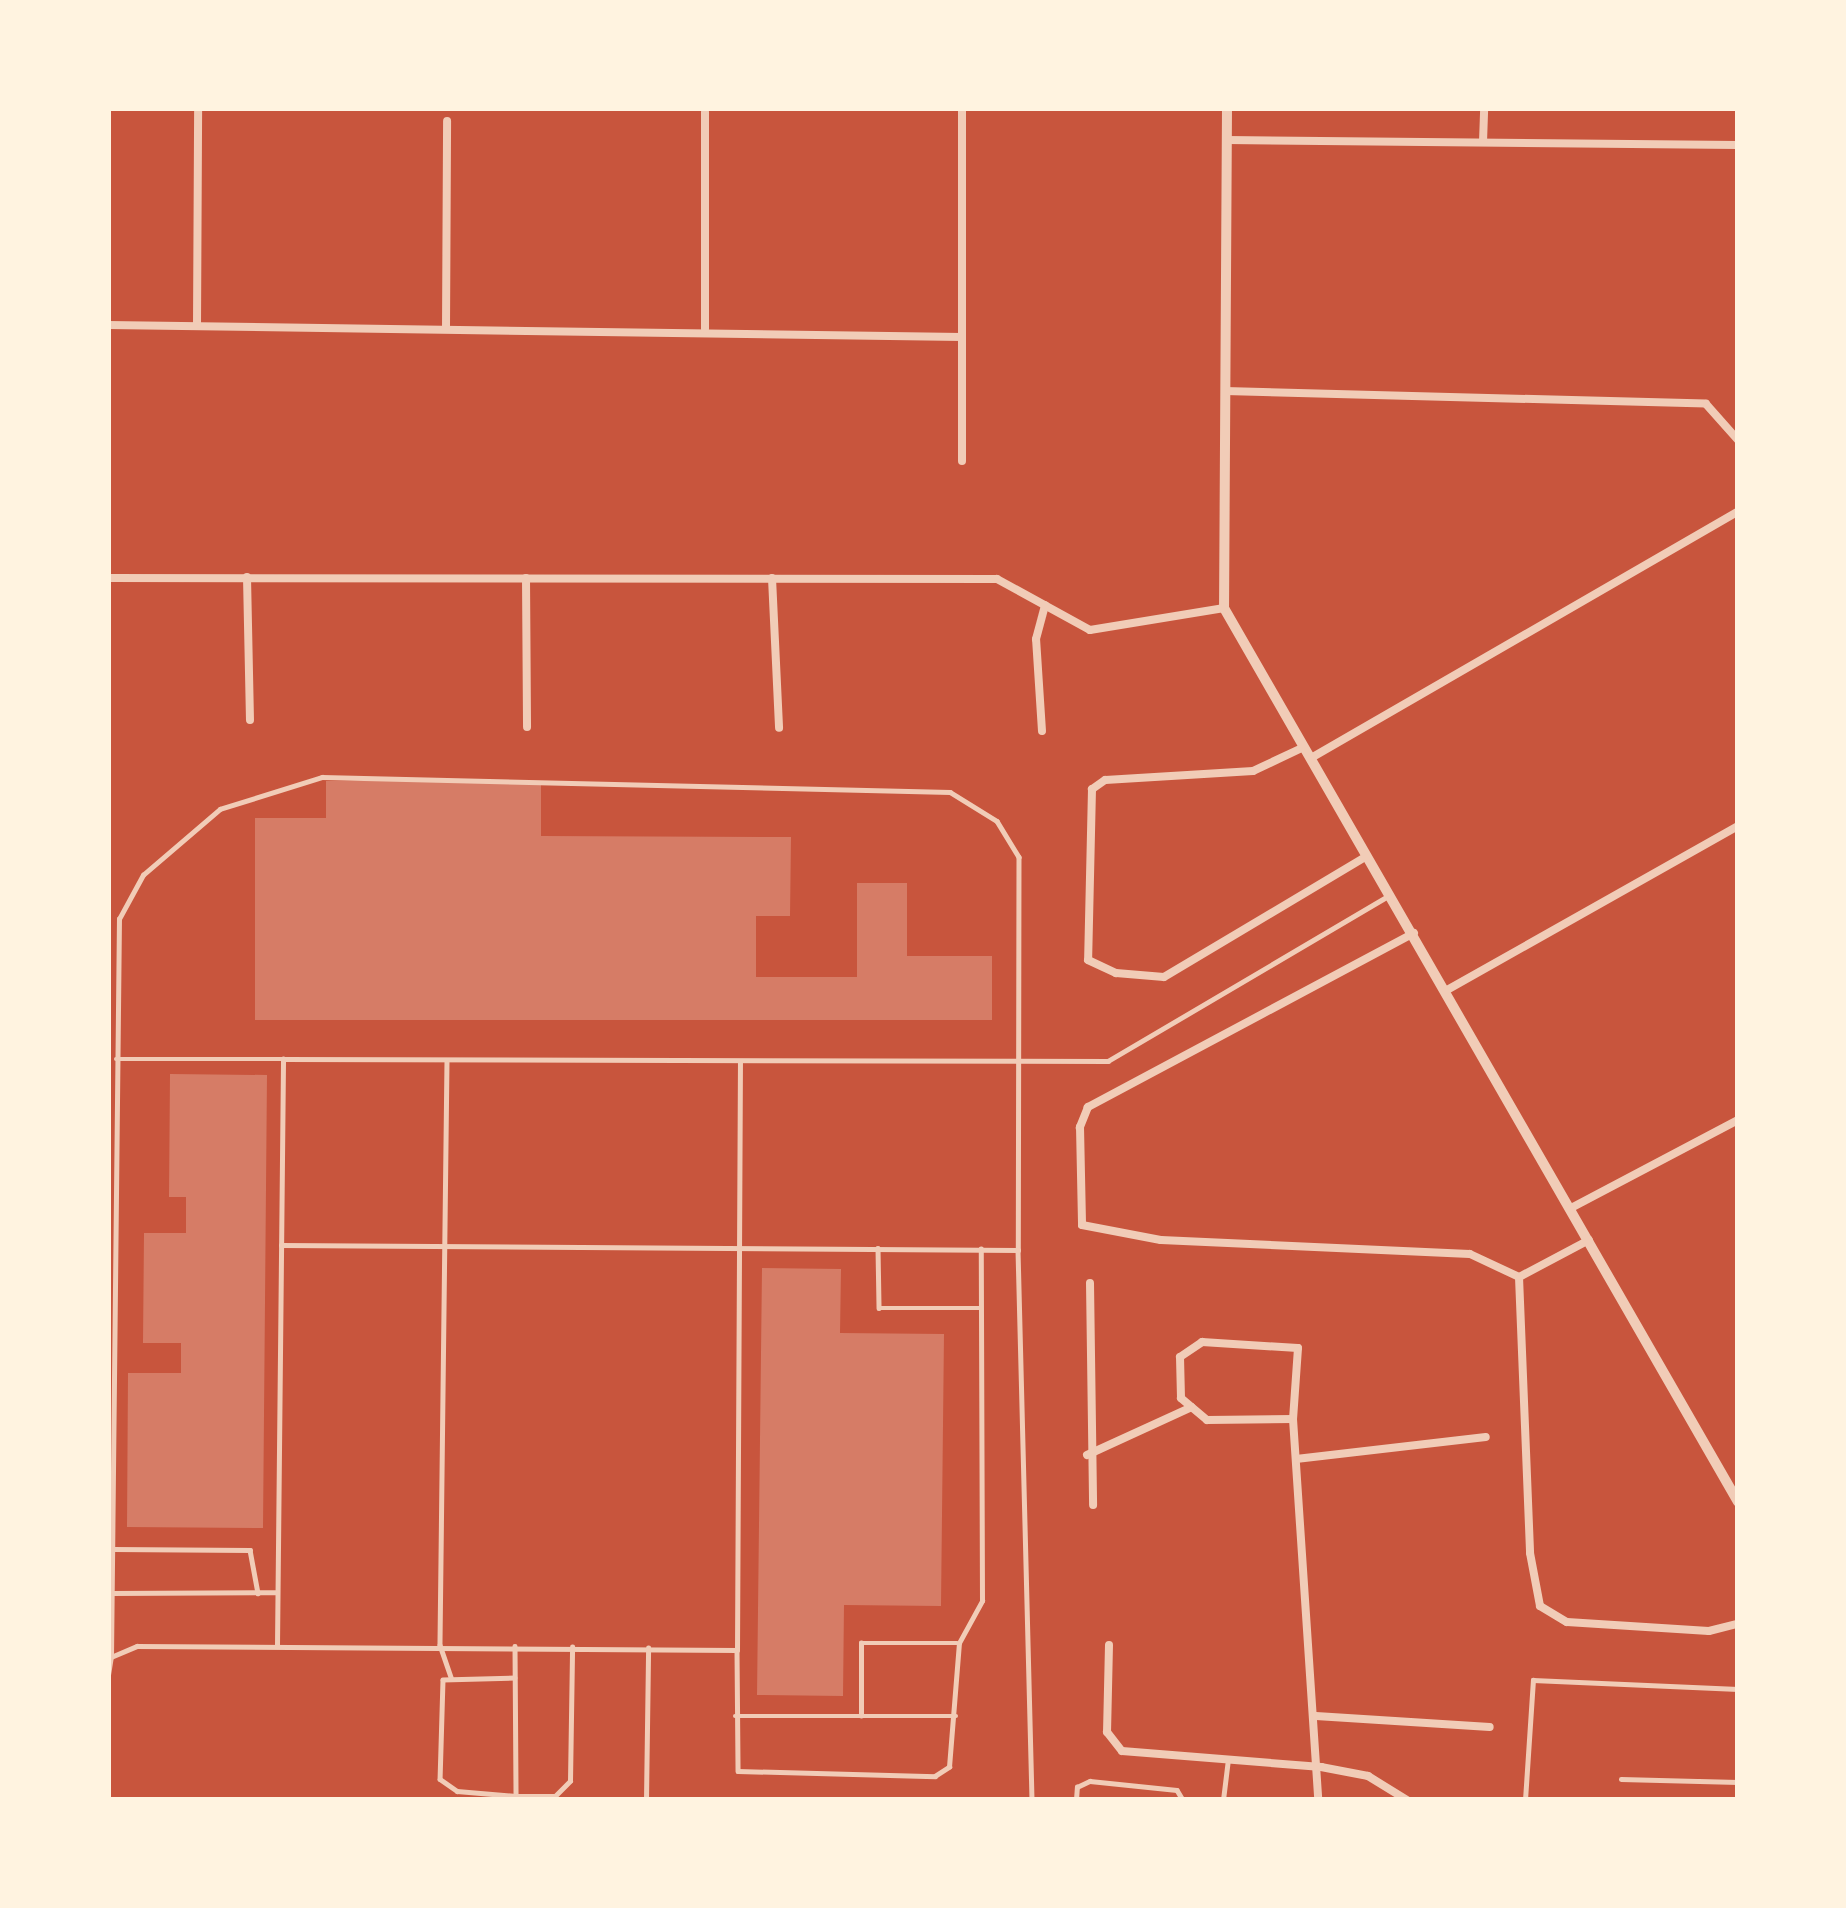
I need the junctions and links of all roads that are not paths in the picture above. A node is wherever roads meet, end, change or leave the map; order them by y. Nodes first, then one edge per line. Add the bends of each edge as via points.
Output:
1 (198, 108) edge
2 (962, 108) edge
3 (1227, 108) edge
4 (1484, 108) edge
5 (705, 112) dead end
6 (447, 122) dead end
7 (1227, 140) junction
8 (1483, 143) junction
9 (1738, 146) edge
10 (108, 325) edge
11 (197, 325) junction
12 (446, 329) junction
13 (705, 329) junction
14 (962, 338) junction
15 (1225, 391) junction
16 (1738, 440) edge
17 (962, 461) dead end
18 (1738, 512) edge
19 (247, 577) junction
20 (108, 578) edge
21 (526, 578) junction
22 (772, 578) junction
23 (1045, 605) junction
24 (1224, 608) junction
25 (250, 720) dead end
26 (527, 727) dead end
27 (779, 728) dead end
28 (1042, 731) dead end
29 (1308, 752) junction
30 (1738, 826) edge
31 (1369, 856) junction
32 (1391, 894) junction
33 (1414, 933) junction
34 (1447, 990) junction
35 (116, 1059) junction
36 (284, 1059) junction
37 (447, 1060) junction
38 (740, 1063) junction
39 (1020, 1066) junction
40 (1738, 1120) edge
41 (1570, 1208) junction
42 (1589, 1240) junction
43 (281, 1245) junction
44 (446, 1245) junction
45 (740, 1245) junction
46 (878, 1247) junction
47 (981, 1249) junction
48 (1018, 1250) junction
49 (1520, 1277) junction
50 (1090, 1282) dead end
51 (981, 1308) junction
52 (1192, 1407) junction
53 (1293, 1419) junction
54 (1486, 1438) dead end
55 (1087, 1455) junction
56 (1296, 1459) junction
57 (1738, 1502) edge
58 (1093, 1504) dead end
59 (112, 1549) junction
60 (277, 1592) junction
61 (111, 1593) junction
62 (258, 1593) junction
63 (1738, 1624) edge
64 (958, 1643) junction
65 (277, 1645) junction
66 (440, 1645) junction
67 (1109, 1645) dead end
68 (515, 1646) junction
69 (572, 1647) junction
70 (648, 1648) junction
71 (737, 1650) junction
72 (111, 1657) edge
73 (108, 1675) edge
74 (451, 1677) junction
75 (515, 1678) junction
76 (1738, 1689) edge
77 (736, 1716) junction
78 (861, 1716) junction
79 (956, 1716) junction
80 (1316, 1716) junction
81 (1490, 1727) dead end
82 (1228, 1762) junction
83 (1321, 1767) junction
84 (1621, 1779) dead end
85 (1738, 1782) edge
86 (516, 1796) junction
87 (646, 1800) edge
88 (1032, 1800) edge
89 (1076, 1800) edge
90 (1183, 1800) edge
91 (1223, 1800) edge
92 (1318, 1800) edge
93 (1407, 1800) edge
94 (1525, 1800) edge

1 - 11 street
2 - 14 street
3 - 7 street
4 - 8 street
5 - 13 street
6 - 12 street
7 - 8 street
7 - 15 street
8 - 9 street
10 - 11 street
11 - 12 street
12 - 13 street
13 - 14 street
14 - 17 street
15 - 16 street via 1706,404
15 - 24 street
18 - 29 street
19 - 20 street
19 - 21 street
19 - 25 street
21 - 22 street
21 - 26 street
22 - 23 street via 998,579
22 - 27 street
23 - 24 street via 1090,630
23 - 28 street via 1036,639
24 - 29 street
29 - 31 street
29 - 31 street via 1253,771 1105,780 1092,789 1088,960 1116,974 1164,976
30 - 34 street
31 - 32 street
32 - 33 street
32 - 39 lane via 1108,1061
33 - 34 street
33 - 49 street via 1088,1107 1080,1127 1082,1225 1161,1240 1470,1254
34 - 41 street
35 - 36 lane
35 - 39 lane via 126,899 220,809 322,777 562,777 652,789 950,792 978,805 1019,857
35 - 59 lane
36 - 37 lane
36 - 43 lane
37 - 38 lane
37 - 44 lane
38 - 39 lane
38 - 45 lane
39 - 48 lane
40 - 41 street
41 - 42 street
42 - 49 street
42 - 57 street
43 - 44 lane
43 - 60 lane
44 - 45 lane
44 - 66 lane
45 - 46 lane
45 - 71 lane
46 - 47 lane
46 - 51 lane via 879,1308
47 - 48 lane
47 - 51 lane
48 - 88 lane
49 - 63 street via 1530,1553 1540,1606 1567,1622 1709,1631
50 - 55 street
51 - 64 lane via 982,1601
52 - 53 street via 1207,1420
52 - 53 street via 1181,1398 1183,1349 1202,1342 1284,1345 1298,1348
52 - 55 street
53 - 56 street
54 - 56 street
55 - 58 street
56 - 80 street
59 - 61 lane
59 - 62 lane via 250,1550
60 - 62 lane
60 - 65 lane
61 - 62 lane
61 - 72 lane
64 - 78 lane via 861,1643
64 - 79 lane
65 - 66 lane
65 - 72 lane via 136,1646
66 - 68 lane
66 - 74 lane
67 - 82 street via 1111,1742 1122,1751
68 - 69 lane
68 - 75 lane
69 - 70 lane
69 - 86 lane via 570,1781 555,1796
70 - 71 lane
70 - 87 lane
71 - 77 lane
72 - 73 lane
74 - 75 lane
74 - 86 lane via 440,1688 440,1779 457,1791
75 - 86 lane
76 - 94 lane via 1533,1679
77 - 78 lane
77 - 79 lane via 738,1771 749,1775 935,1776 956,1756
78 - 79 lane
80 - 81 street
80 - 83 street
82 - 83 street
82 - 91 lane
83 - 92 street
83 - 93 street via 1368,1776
84 - 85 lane
89 - 90 lane via 1077,1787 1090,1781 1177,1790

